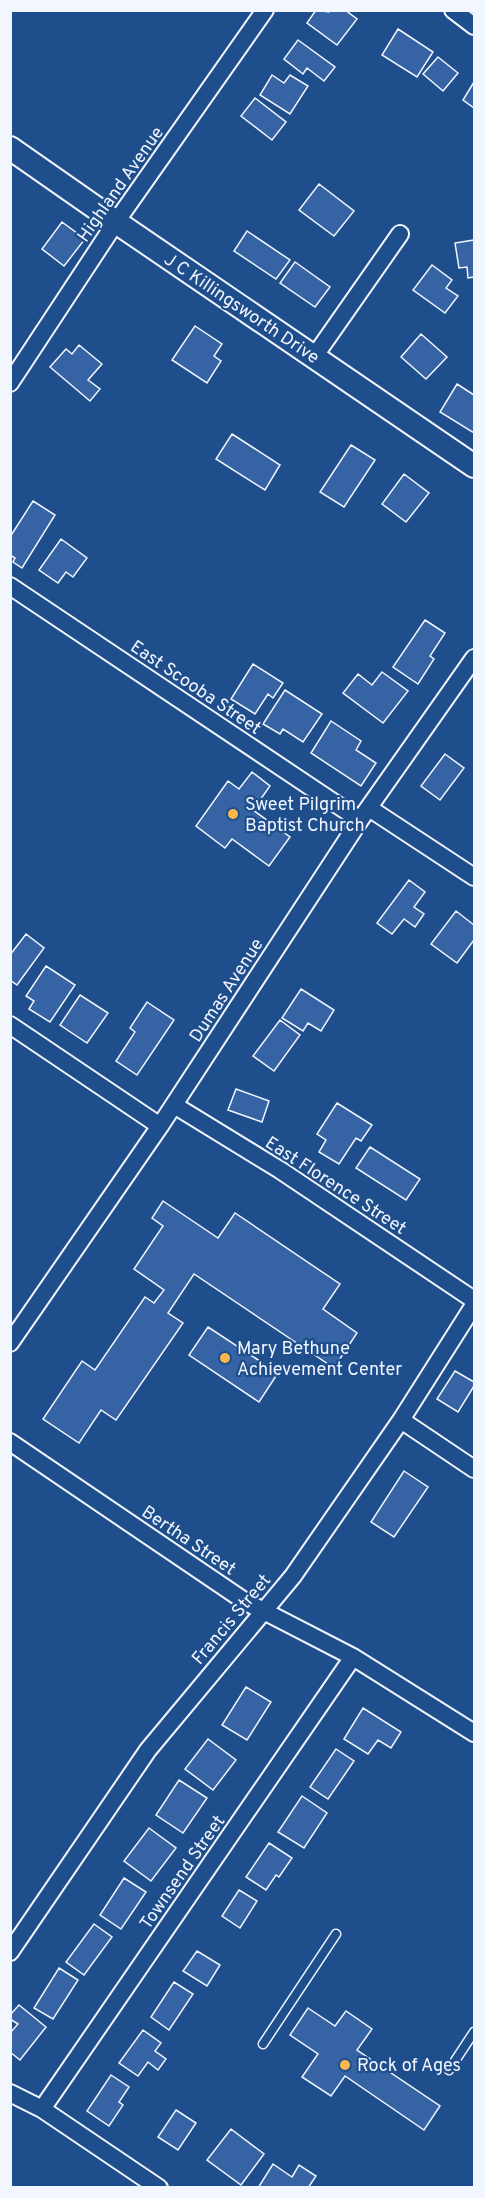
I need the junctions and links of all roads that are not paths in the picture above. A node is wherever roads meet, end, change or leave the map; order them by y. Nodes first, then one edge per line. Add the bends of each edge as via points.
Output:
1 (265, 10) edge
2 (453, 10) edge
3 (474, 26) edge
4 (10, 148) edge
5 (116, 222) junction
6 (400, 234) dead end
7 (314, 357) junction
8 (10, 383) edge
9 (474, 466) edge
10 (10, 586) edge
11 (474, 658) edge
12 (364, 814) junction
13 (474, 877) edge
14 (10, 1025) edge
15 (174, 1105) junction
16 (160, 1126) junction
17 (474, 1300) edge
18 (474, 1305) edge
19 (10, 1343) edge
20 (401, 1420) junction
21 (10, 1442) edge
22 (474, 1468) edge
23 (265, 1611) junction
24 (353, 1657) junction
25 (474, 1733) edge
26 (336, 1934) dead end
27 (10, 1952) edge
28 (474, 2032) edge
29 (263, 2044) dead end
30 (449, 2070) dead end
31 (10, 2093) edge
32 (42, 2109) junction
33 (159, 2187) edge

1 - 5 street, Highland Avenue
2 - 3 street
4 - 5 main road, J C Killingsworth Drive
5 - 7 main road, J C Killingsworth Drive
5 - 8 street, Highland Avenue
6 - 7 street
7 - 9 main road, J C Killingsworth Drive
10 - 12 street, East Scooba Street
11 - 12 street, Dumas Avenue
12 - 13 street, East Scooba Street
12 - 15 street, Dumas Avenue
14 - 16 street
15 - 16 street, Dumas Avenue
15 - 17 street, East Florence Street via 280,1170
16 - 19 street, Dumas Avenue
18 - 20 street, Francis Street
20 - 22 street
20 - 23 street, Francis Street
21 - 23 street, Bertha Street
23 - 24 street, Bertha Street
23 - 27 street, Francis Street via 148,1750
24 - 25 street, Bertha Street
24 - 32 street, Townsend Street
26 - 29 lane
28 - 30 lane
31 - 32 street
32 - 33 street

